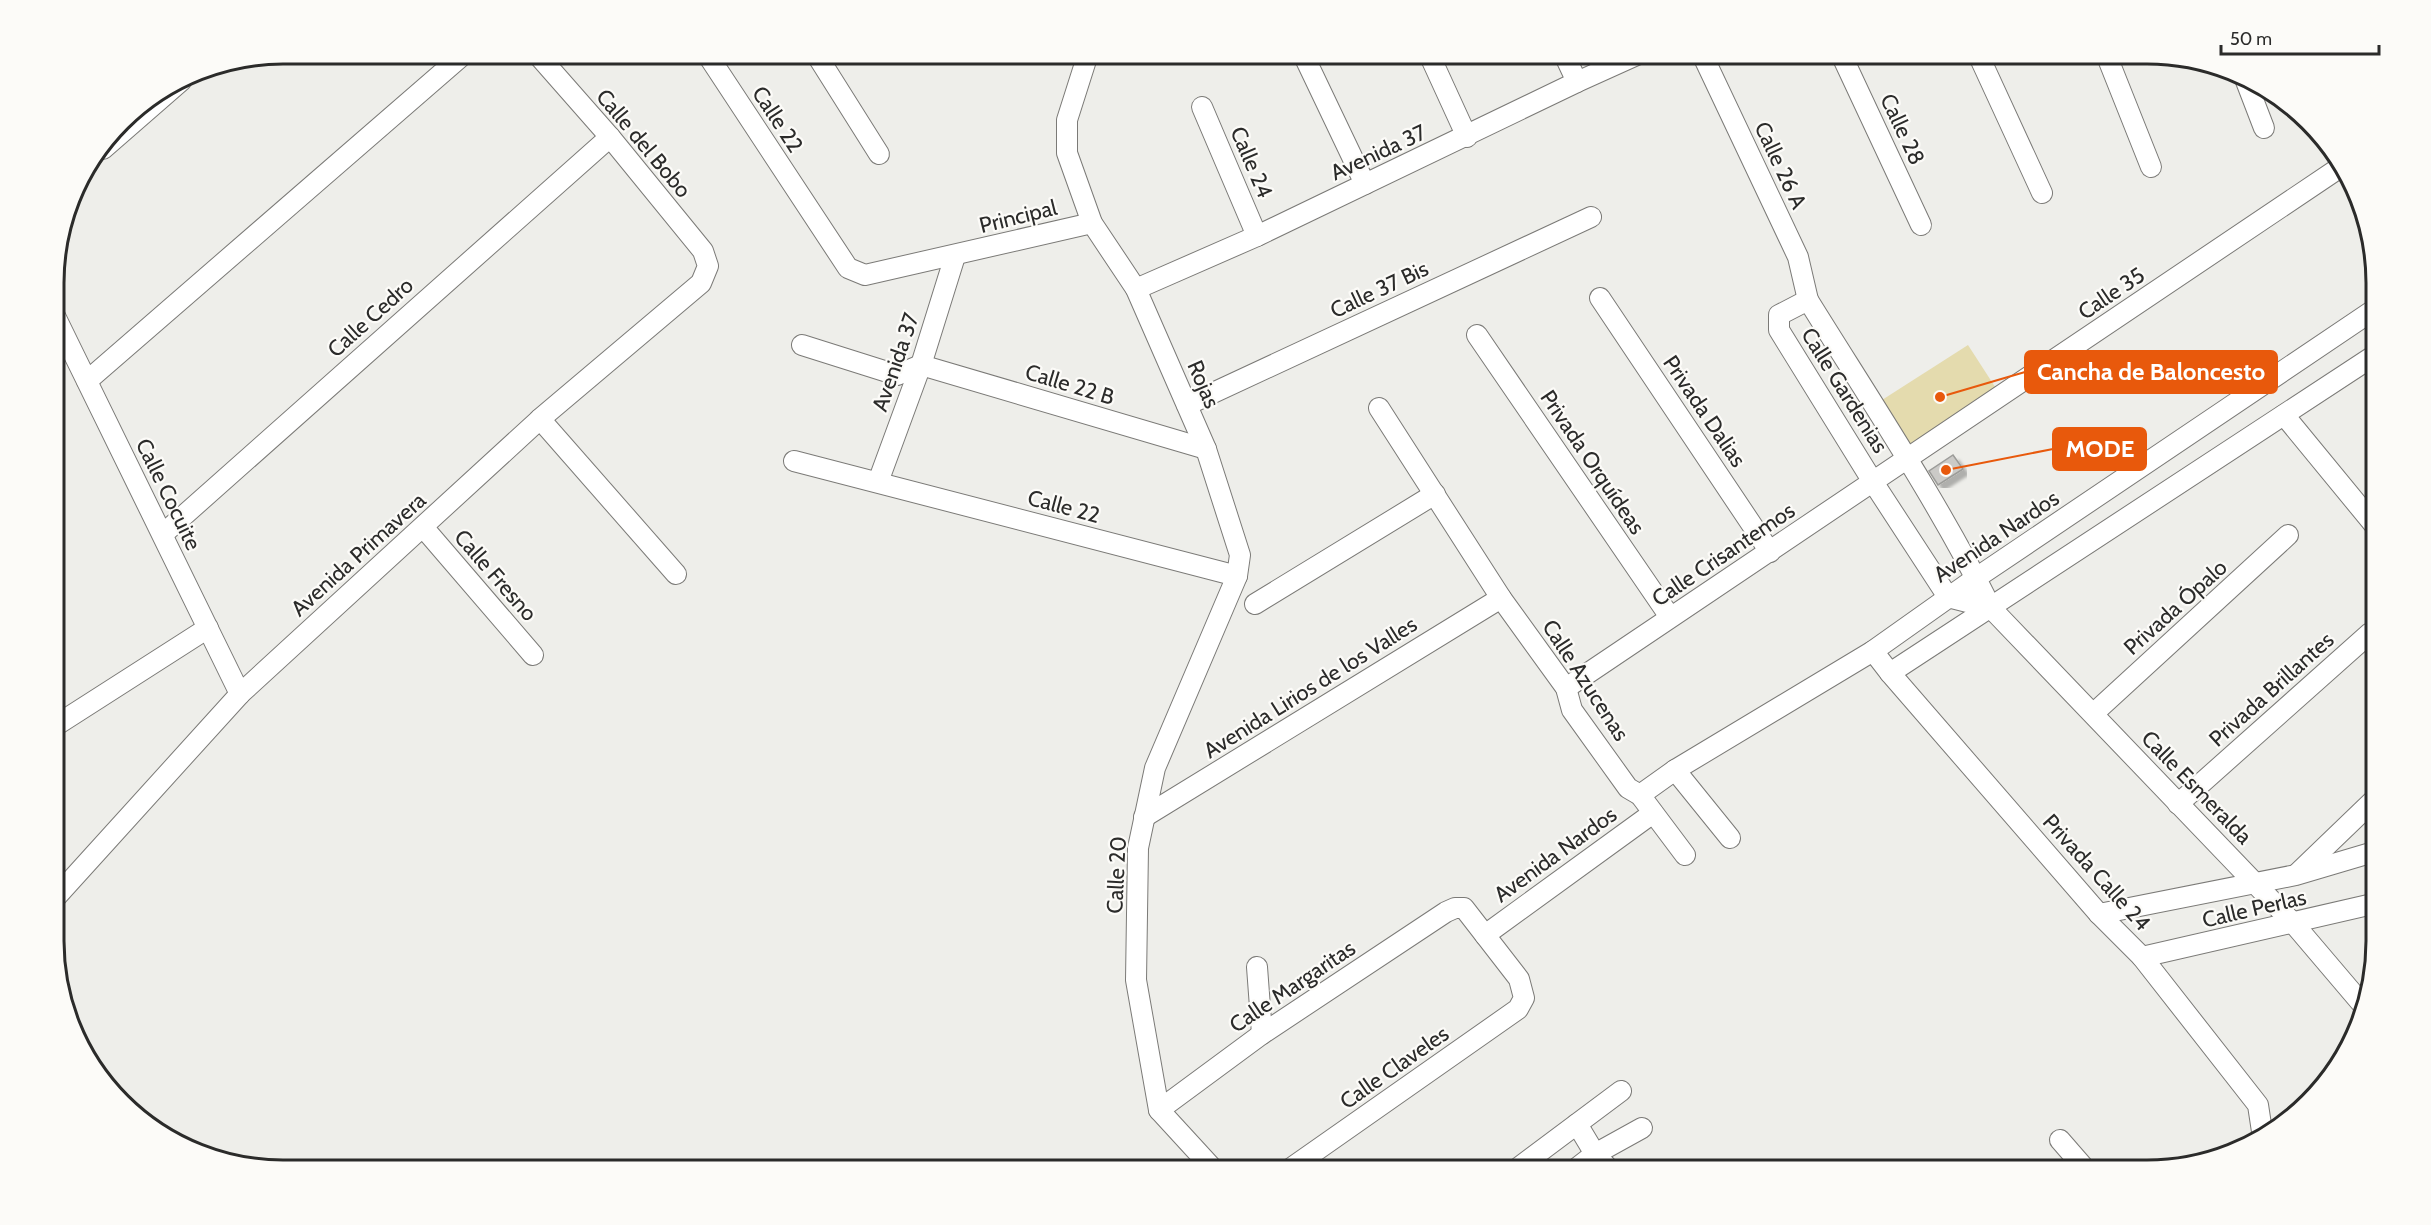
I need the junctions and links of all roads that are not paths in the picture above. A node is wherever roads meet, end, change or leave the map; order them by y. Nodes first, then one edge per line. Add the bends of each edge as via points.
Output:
1 (452, 64) edge
2 (546, 64) edge
3 (714, 64) edge
4 (822, 64) edge
5 (1085, 64) edge
6 (1308, 64) edge
7 (1434, 64) edge
8 (1569, 64) edge
9 (1617, 64) edge
10 (1707, 64) edge
11 (1846, 64) edge
12 (1983, 64) edge
13 (2110, 64) edge
14 (1577, 82) junction
15 (2249, 90) edge
16 (1202, 107) dead end
17 (2264, 129) dead end
18 (610, 137) junction
19 (1467, 137) junction
20 (879, 154) dead end
21 (2151, 167) dead end
22 (2335, 171) edge
23 (1365, 184) junction
24 (2042, 193) dead end
25 (1591, 217) dead end
26 (1092, 223) junction
27 (1921, 225) dead end
28 (1257, 236) junction
29 (955, 256) junction
30 (708, 266) joint
31 (1136, 289) junction
32 (1600, 298) dead end
33 (1808, 300) junction
34 (2366, 315) edge
35 (64, 334) edge
36 (1477, 335) dead end
37 (802, 345) dead end
38 (2366, 361) edge
39 (921, 365) junction
40 (87, 381) junction
41 (1187, 405) junction
42 (1378, 408) dead end
43 (2284, 415) junction
44 (540, 419) junction
45 (1206, 450) junction
46 (1906, 460) junction
47 (794, 461) dead end
48 (878, 482) junction
49 (1873, 482) junction
50 (1435, 494) junction
51 (2366, 515) edge
52 (423, 527) junction
53 (163, 534) junction
54 (2288, 535) dead end
55 (1770, 552) junction
56 (676, 574) dead end
57 (1237, 576) junction
58 (1976, 578) junction
59 (1948, 597) junction
60 (1502, 598) junction
61 (1255, 604) dead end
62 (1991, 608) junction
63 (1670, 617) junction
64 (208, 628) junction
65 (2366, 637) edge
66 (1873, 651) junction
67 (533, 655) dead end
68 (1890, 673) junction
69 (1566, 688) junction
70 (240, 694) junction
71 (2094, 713) junction
72 (64, 721) edge
73 (1675, 770) junction
74 (1640, 795) junction
75 (2178, 804) junction
76 (2366, 808) edge
77 (1653, 813) junction
78 (1144, 817) junction
79 (1730, 838) dead end
80 (2366, 854) edge
81 (1684, 855) dead end
82 (2296, 875) junction
83 (2255, 883) junction
84 (64, 888) edge
85 (2366, 906) edge
86 (2099, 914) junction
87 (2294, 924) junction
88 (1485, 935) junction
89 (2142, 957) junction
90 (1257, 967) dead end
91 (2358, 1000) edge
92 (1262, 1034) junction
93 (1621, 1091) dead end
94 (1159, 1110) junction
95 (1576, 1124) junction
96 (1642, 1128) dead end
97 (2262, 1128) edge
98 (2060, 1140) dead end
99 (1595, 1154) junction
100 (1205, 1160) edge
101 (1303, 1160) edge
102 (1529, 1160) edge
103 (1587, 1160) edge
104 (1601, 1160) edge
105 (2077, 1160) edge

1 - 40 street
2 - 18 street, Calle del Bobo
3 - 29 street, Calle 22 via 848,268 865,275
4 - 20 street
5 - 26 street via 1067,120 1067,153
6 - 23 street
7 - 19 street
8 - 14 street
9 - 14 street, Avenida 37
10 - 33 street, Calle 26 A via 1798,257
11 - 27 street, Calle 28
12 - 24 street
13 - 21 street
14 - 19 street, Avenida 37
15 - 17 street
16 - 28 street, Calle 24
18 - 30 street, Calle del Bobo via 703,251
18 - 53 street, Calle Cedro
19 - 23 street, Avenida 37
22 - 46 street, Calle 35
23 - 28 street, Avenida 37
25 - 41 street, Calle 37 Bis
26 - 29 street, Principal
26 - 31 street, Rojas
28 - 31 street, Avenida 37
29 - 39 street, Avenida 37
30 - 44 street, Avenida Primavera via 701,283
31 - 41 street, Rojas
32 - 55 street, Privada Dalias
33 - 46 street, Calle Gardenias
33 - 49 street, Calle Gardenias via 1779,315 1779,330
34 - 58 street, Avenida Nardos
35 - 40 street, Calle Cocuite
36 - 63 street, Privada Orquídeas
37 - 39 street via 897,375
38 - 43 street
39 - 45 street, Calle 22 B
39 - 48 street, Avenida 37
40 - 53 street, Calle Cocuite
41 - 45 street, Rojas
42 - 50 street, Calle Azucenas
43 - 51 street
43 - 62 street
44 - 52 street, Avenida Primavera
44 - 56 street
45 - 57 street, Rojas via 1240,555
46 - 49 street, Calle Crisantemos
46 - 58 street, Calle Gardenias
47 - 48 street
48 - 57 street, Calle 22
49 - 55 street, Calle Crisantemos
49 - 59 street, Calle Gardenias
50 - 60 street, Calle Azucenas
50 - 61 street
52 - 67 street, Calle Fresno
52 - 70 street, Avenida Primavera
53 - 64 street, Calle Cocuite
54 - 71 street, Privada Ópalo
55 - 63 street, Calle Crisantemos
57 - 78 street, Calle 20 via 1155,768
58 - 59 street, Avenida Nardos
58 - 62 street, Calle Gardenias
59 - 62 street
59 - 66 street, Avenida Nardos
60 - 69 street, Calle Azucenas
60 - 78 street, Avenida Lirios de los Valles
62 - 68 street
62 - 71 street, Calle Esmeralda
63 - 69 street, Calle Crisantemos
64 - 70 street, Calle Cocuite
64 - 72 street
65 - 75 street, Privada Brillantes
66 - 68 street, Privada Calle 24
66 - 73 street, Avenida Nardos
68 - 86 street, Privada Calle 24
69 - 74 street, Calle Azucenas via 1572,710 1628,788
70 - 84 street, Avenida Primavera
71 - 75 street, Calle Esmeralda
73 - 74 street, Avenida Nardos
73 - 79 street
74 - 77 street, Calle Azucenas
75 - 83 street, Calle Esmeralda
76 - 82 street
77 - 81 street, Calle Azucenas
77 - 88 street, Avenida Nardos
78 - 94 street, Calle 20 via 1138,848 1136,980
80 - 82 street
82 - 83 street
83 - 86 street
83 - 87 street, Calle Esmeralda
85 - 87 street, Calle Perlas
86 - 89 street, Privada Calle 24
87 - 89 street, Calle Perlas
87 - 91 street, Calle Esmeralda
88 - 92 street, Calle Margaritas via 1464,908 1455,908
88 - 101 street, Calle Claveles via 1519,980 1524,998 1518,1009
89 - 97 street, Privada Calle 24 via 2258,1105
90 - 92 street
92 - 94 street, Calle Margaritas
93 - 95 street
94 - 100 street
95 - 99 street
95 - 102 street
96 - 99 street
98 - 105 street
99 - 103 street
99 - 104 street

